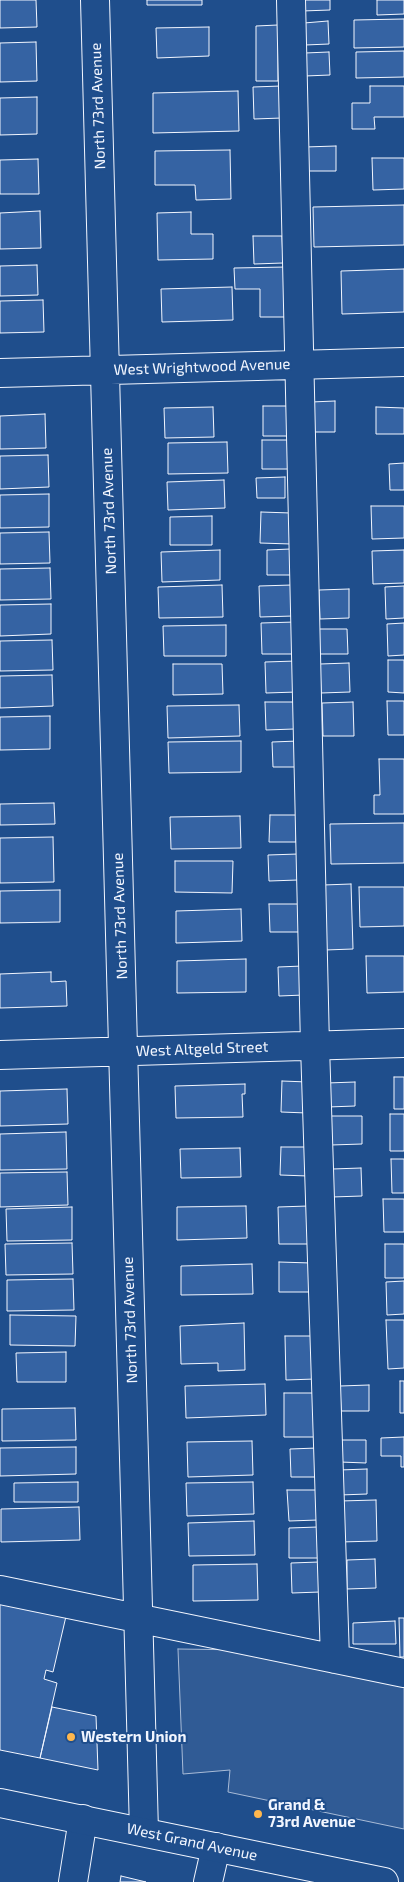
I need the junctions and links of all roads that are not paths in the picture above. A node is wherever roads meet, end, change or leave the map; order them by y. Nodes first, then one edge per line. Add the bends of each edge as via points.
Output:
1 (95, 0) edge
2 (291, 0) edge
3 (404, 362) edge
4 (299, 364) junction
5 (105, 370) junction
6 (0, 373) edge
7 (404, 1043) edge
8 (315, 1046) junction
9 (123, 1052) junction
10 (0, 1055) edge
11 (0, 1590) edge
12 (138, 1619) junction
13 (335, 1659) junction
14 (404, 1673) edge
15 (0, 1803) edge
16 (84, 1820) junction
17 (144, 1831) junction
18 (216, 1846) junction
19 (73, 1882) edge
20 (208, 1882) edge
21 (384, 1882) edge

1 - 5 street, North 73rd Avenue
2 - 4 street
3 - 4 street, West Wrightwood Avenue
4 - 5 street, West Wrightwood Avenue
4 - 8 street
5 - 6 street, West Wrightwood Avenue
5 - 9 street, North 73rd Avenue
7 - 8 street, West Altgeld Street
8 - 9 street, West Altgeld Street
8 - 13 street
9 - 10 street, West Altgeld Street
9 - 12 street, North 73rd Avenue
11 - 12 street
12 - 13 street
12 - 17 street, North 73rd Avenue
13 - 14 street
15 - 16 street, West Grand Avenue
16 - 17 street, West Grand Avenue
16 - 19 street
17 - 18 street, West Grand Avenue
18 - 20 street
18 - 21 street, West Grand Avenue

